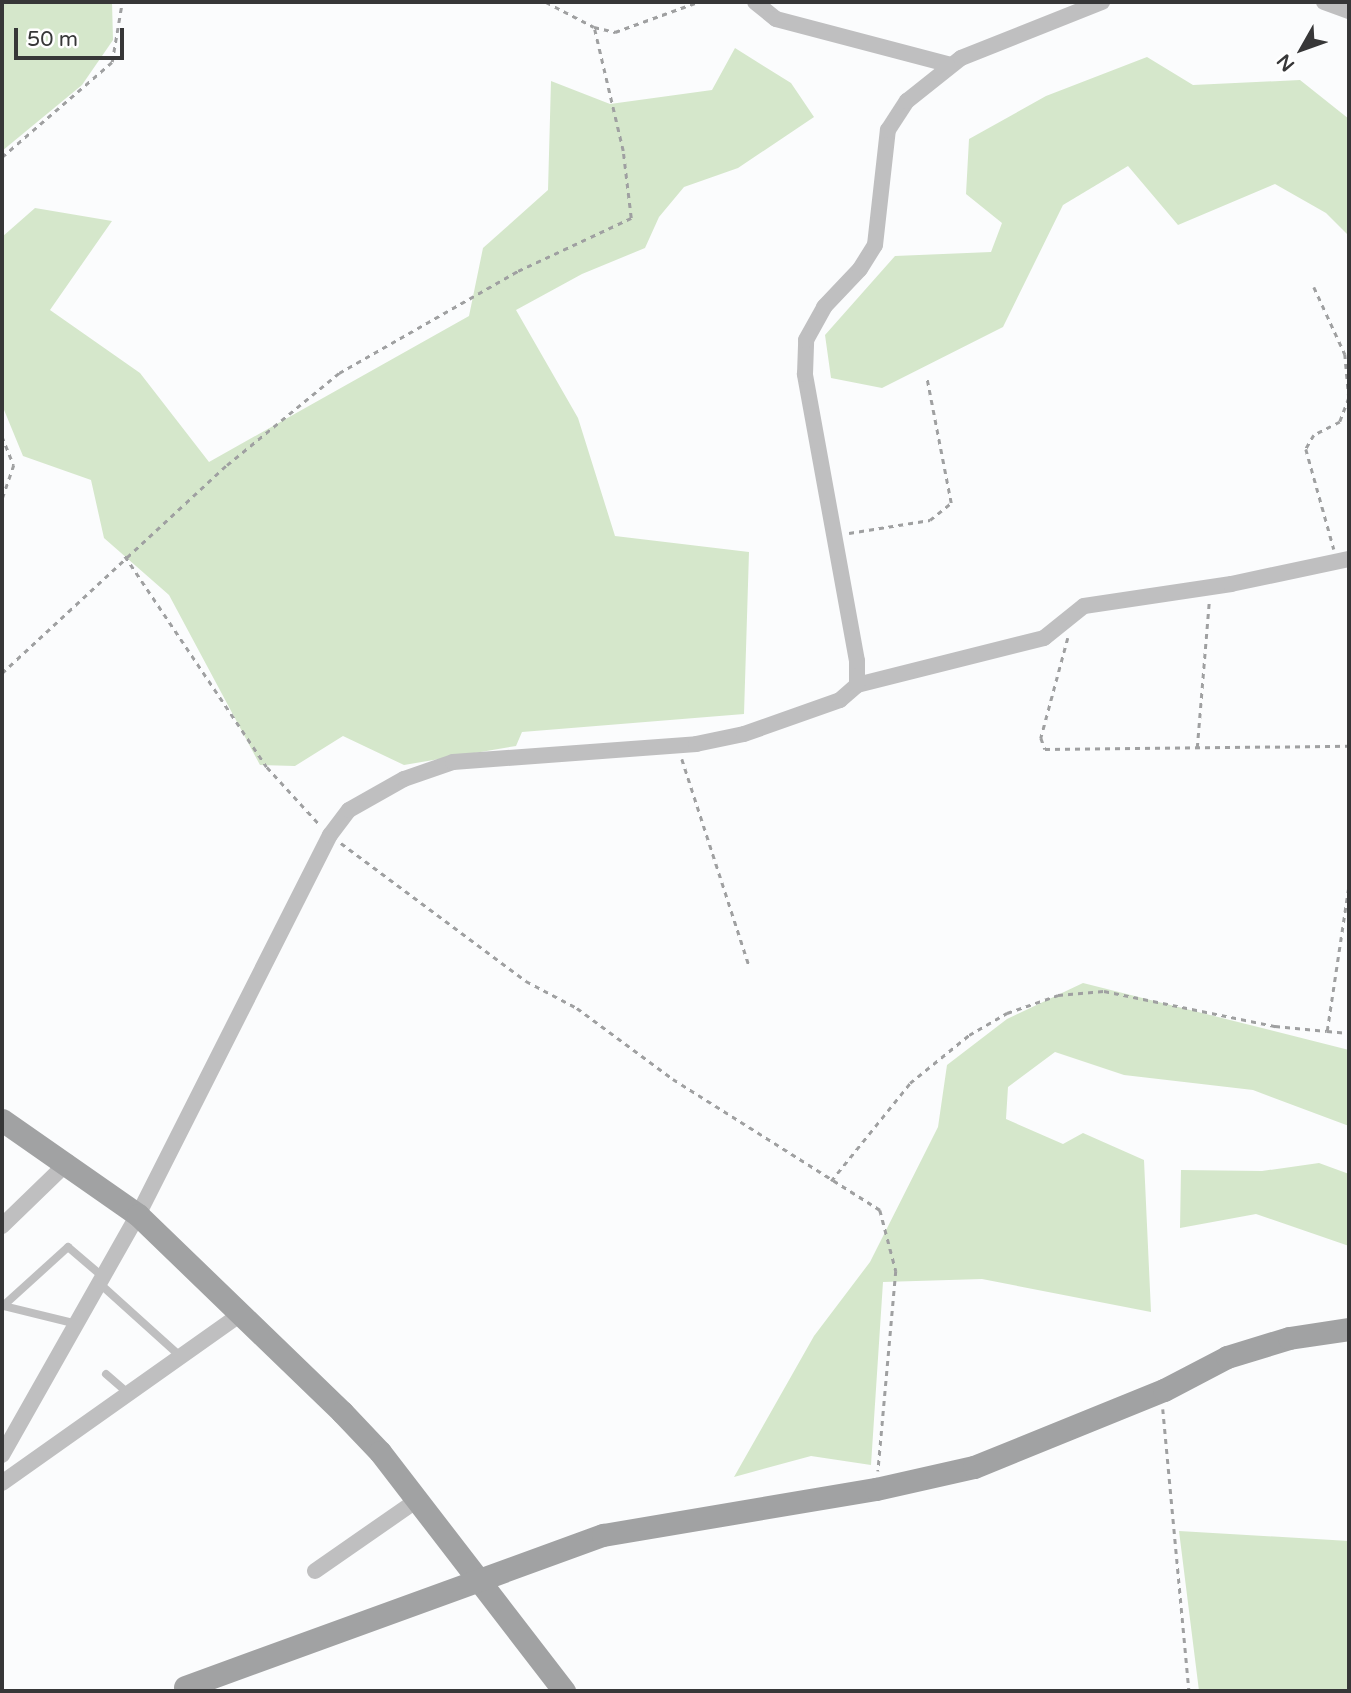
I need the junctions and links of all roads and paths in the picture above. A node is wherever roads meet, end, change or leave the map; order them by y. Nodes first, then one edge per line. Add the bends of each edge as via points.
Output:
1 (122, 2) edge
2 (547, 2) edge
3 (698, 2) edge
4 (755, 2) edge
5 (1102, 2) edge
6 (594, 27) junction
7 (948, 64) junction
8 (2, 157) edge
9 (1314, 287) dead end
10 (927, 379) dead end
11 (2, 436) edge
12 (2, 499) edge
13 (832, 536) junction
14 (125, 556) junction
15 (1343, 561) edge
16 (1210, 586) junction
17 (1063, 620) junction
18 (2, 673) edge
19 (857, 685) junction
20 (678, 746) junction
21 (1349, 746) edge
22 (1197, 748) junction
23 (330, 835) junction
24 (1349, 884) edge
25 (749, 965) dead end
26 (1327, 1031) junction
27 (1349, 1034) edge
28 (2, 1121) edge
29 (68, 1162) junction
30 (831, 1181) junction
31 (138, 1215) junction
32 (2, 1226) edge
33 (100, 1279) junction
34 (241, 1314) junction
35 (73, 1323) junction
36 (1349, 1329) edge
37 (180, 1356) junction
38 (106, 1374) dead end
39 (1164, 1390) junction
40 (128, 1393) junction
41 (2, 1455) edge
42 (2, 1483) edge
43 (876, 1489) junction
44 (417, 1500) junction
45 (315, 1571) dead end
46 (479, 1581) junction
47 (179, 1689) edge
48 (564, 1691) edge
49 (1189, 1691) edge

1 - 8 path via 112,62
2 - 6 path
3 - 6 path via 615,32
4 - 7 street via 776,19
5 - 7 street
6 - 14 path via 623,151 631,218 518,271 339,373
7 - 13 street via 897,113 888,130 875,245 860,269 824,307 806,340 805,374
9 - 15 path via 1345,354 1348,387 1340,422 1314,435 1307,449
10 - 13 path via 951,503 930,520
11 - 12 path via 14,465
13 - 19 street via 857,661
14 - 18 path
14 - 23 path via 267,766
15 - 16 street
16 - 17 street via 1084,606
16 - 22 path
17 - 19 street via 1044,638
17 - 22 path via 1068,637 1041,738 1045,750
19 - 20 street via 840,700 744,734
20 - 23 street via 436,766 364,799
20 - 25 path
21 - 22 path
23 - 30 path via 526,981 577,1008 673,1079
23 - 31 street
24 - 26 path
26 - 27 path
26 - 30 path via 1275,1026 1104,991 1058,995 998,1019 920,1075
28 - 29 street
29 - 31 street
29 - 32 street
30 - 43 path via 880,1210 896,1271
31 - 33 street
31 - 34 street
33 - 35 street
33 - 35 lane via 68,1247 4,1306
33 - 37 lane
34 - 37 street
34 - 44 street via 342,1412
35 - 41 street
36 - 39 street via 1289,1338 1227,1357
37 - 40 street
38 - 40 lane
39 - 43 street via 974,1467
39 - 49 path via 1162,1420
40 - 42 street
43 - 46 street via 603,1535
44 - 45 street
44 - 46 street
46 - 47 street
46 - 48 street

